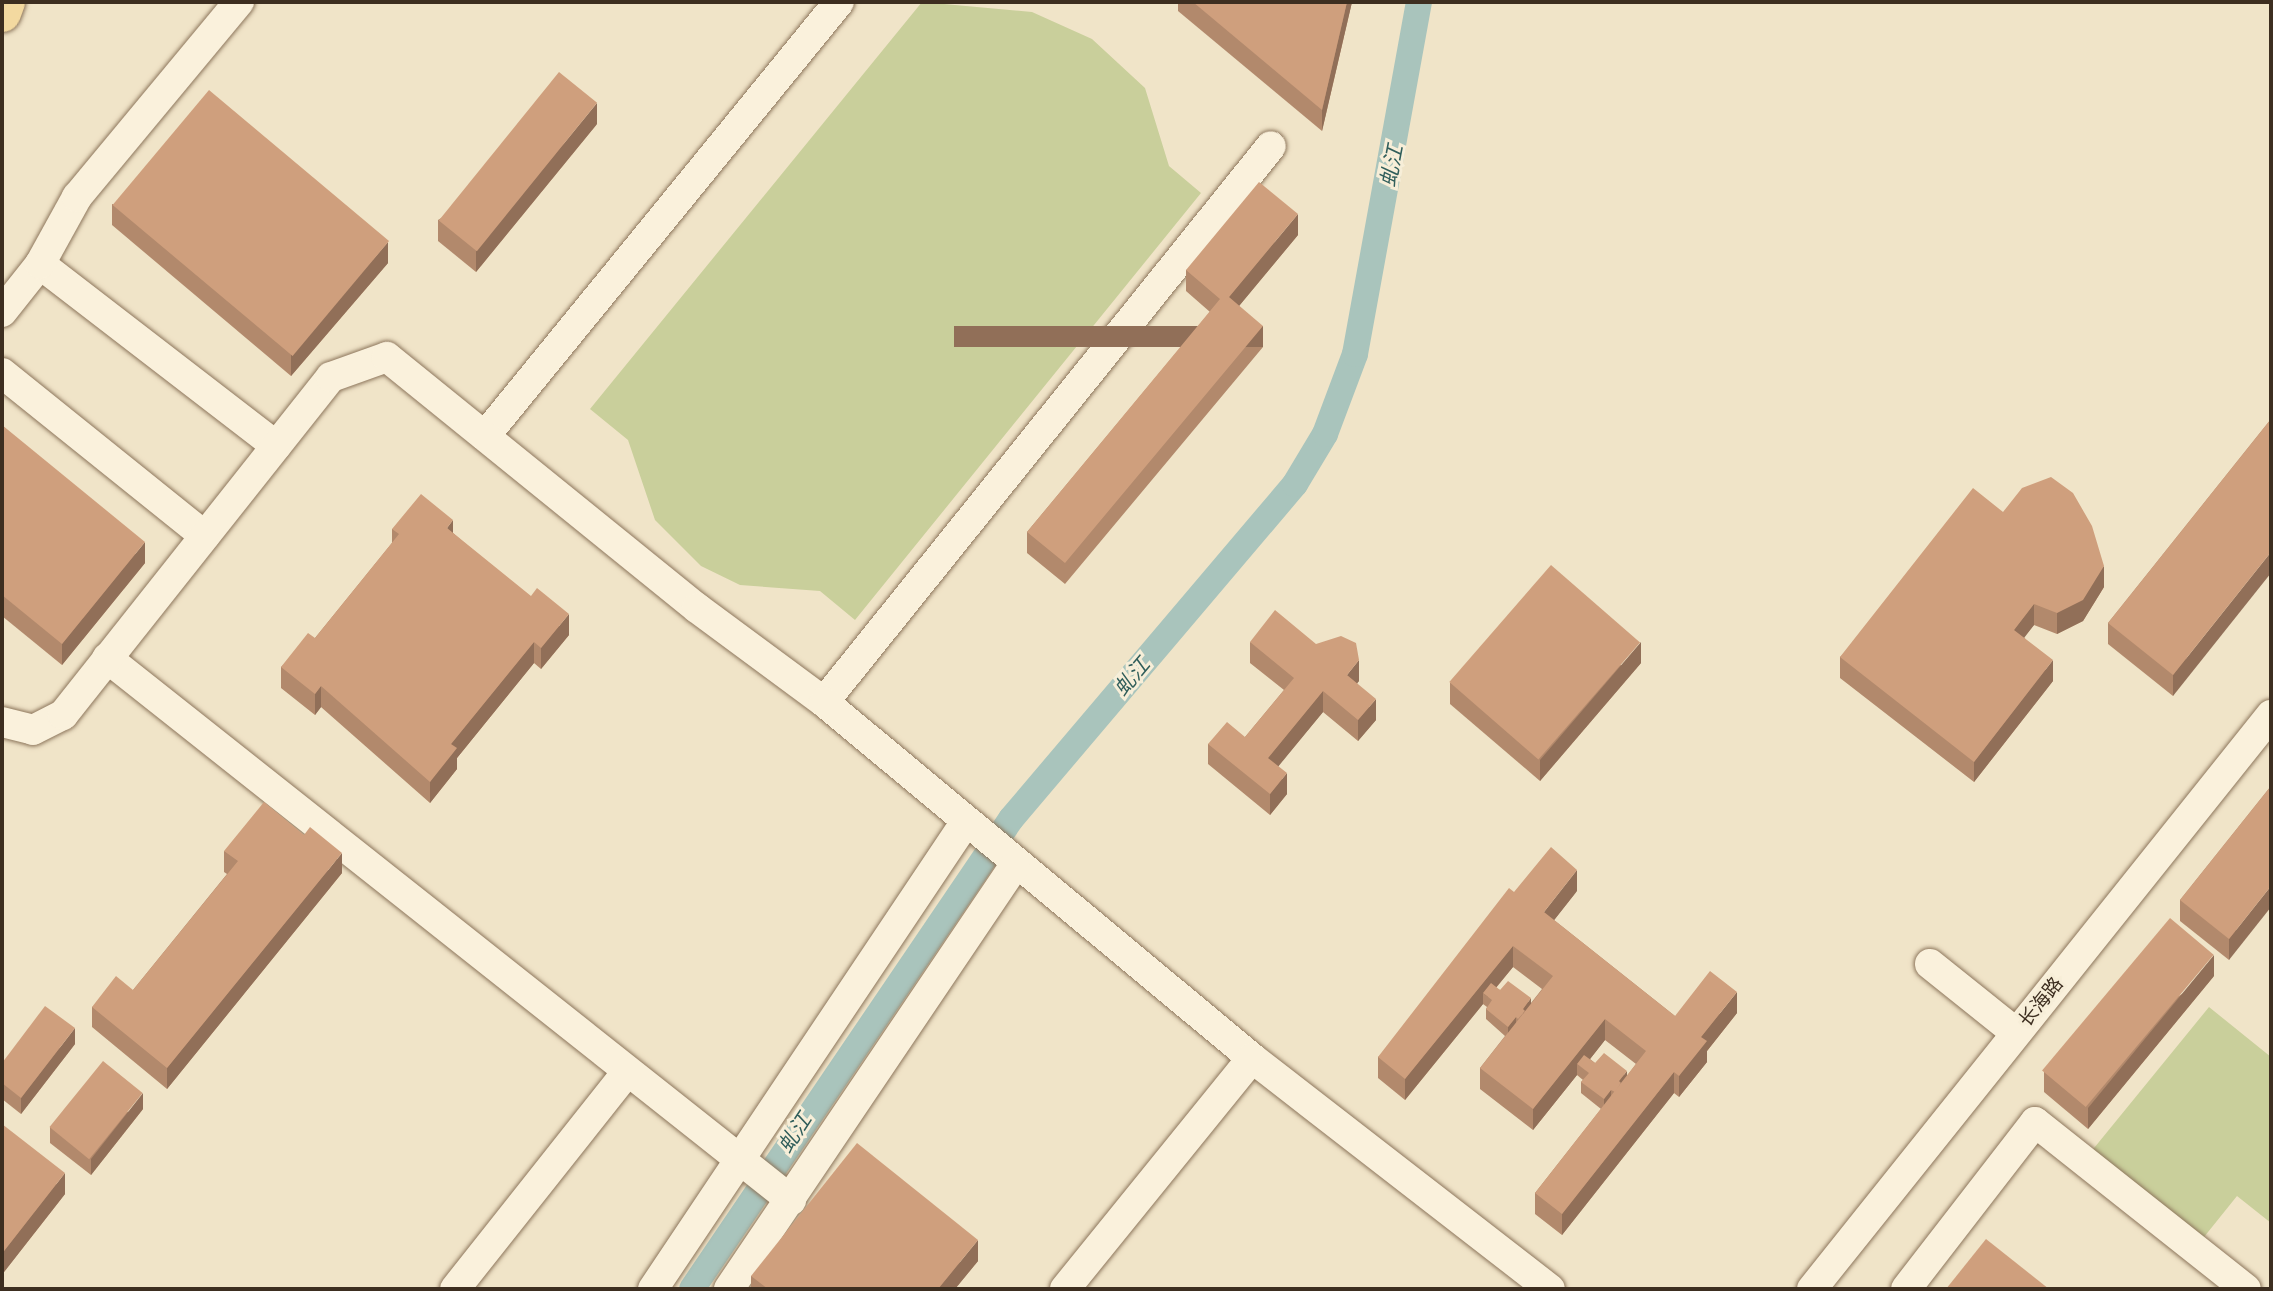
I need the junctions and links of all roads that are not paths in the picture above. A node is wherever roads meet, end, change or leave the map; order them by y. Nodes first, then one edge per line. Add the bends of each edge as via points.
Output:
1 (6, 2) edge
2 (239, 2) edge
3 (839, 2) edge
4 (2, 13) edge
5 (1271, 146) dead end
6 (40, 264) junction
7 (2, 312) edge
8 (2, 373) edge
9 (485, 436) junction
10 (276, 446) junction
11 (205, 536) junction
12 (107, 658) junction
13 (824, 702) junction
14 (2271, 715) edge
15 (2, 722) edge
16 (970, 828) junction
17 (1012, 861) junction
18 (1930, 964) dead end
19 (2016, 1033) junction
20 (1252, 1058) junction
21 (626, 1073) junction
22 (745, 1167) junction
23 (784, 1194) junction
24 (455, 1289) edge
25 (653, 1289) edge
26 (729, 1289) edge
27 (1065, 1289) edge
28 (1550, 1289) edge
29 (1812, 1289) edge
30 (1906, 1289) edge
31 (2246, 1289) edge

1 - 4 main road
2 - 6 street via 77,197
3 - 9 street
5 - 13 street
6 - 7 street
6 - 10 street
8 - 11 street
9 - 10 street via 387,356 331,377
9 - 13 street
10 - 11 street
11 - 12 street
12 - 15 street via 50,726 33,730
12 - 21 street
13 - 16 street
14 - 19 street, 长海路
16 - 17 street
16 - 22 street
17 - 20 street
17 - 23 street
18 - 19 street
19 - 29 street, 长海路
20 - 27 street
20 - 28 street
21 - 22 street
21 - 24 street
22 - 23 street
22 - 25 street
23 - 26 street
30 - 31 street via 2035,1122

